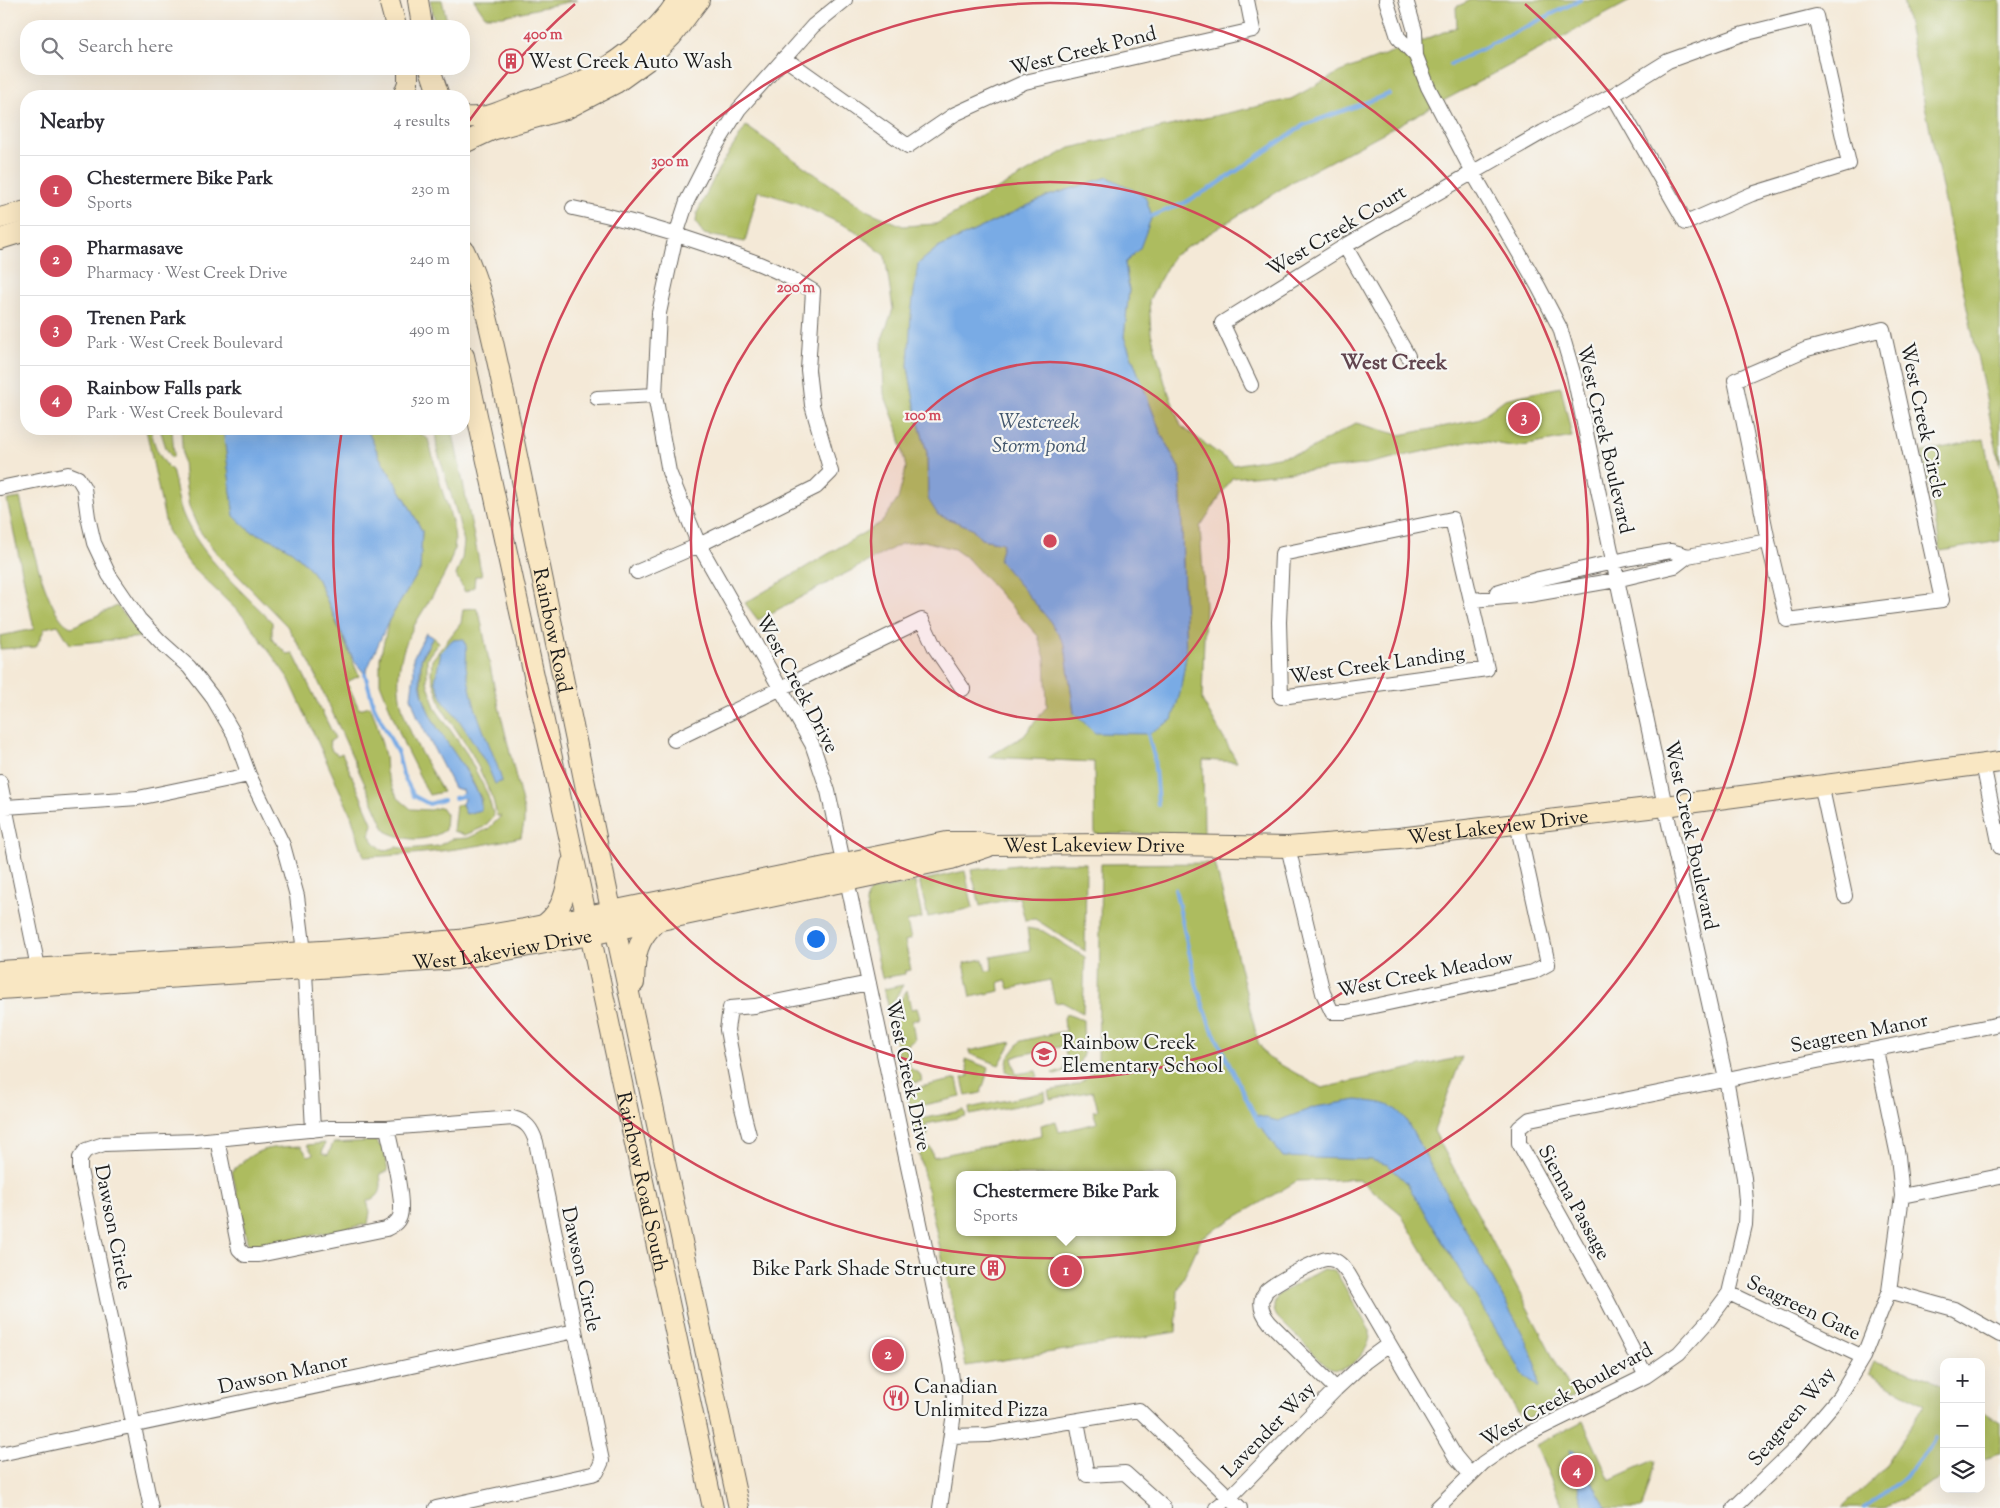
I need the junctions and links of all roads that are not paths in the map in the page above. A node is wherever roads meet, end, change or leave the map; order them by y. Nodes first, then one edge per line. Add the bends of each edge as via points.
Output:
1 (389, 0) edge
2 (418, 0) edge
3 (678, 0) edge
4 (699, 0) edge
5 (845, 0) edge
6 (1247, 0) edge
7 (1386, 0) edge
8 (1406, 0) edge
9 (394, 20) edge
10 (421, 20) edge
11 (665, 30) junction
12 (1416, 56) junction
13 (784, 58) junction
14 (408, 75) edge
15 (432, 75) edge
16 (405, 90) edge
17 (437, 90) edge
18 (1613, 95) junction
19 (470, 117) edge
20 (470, 140) edge
21 (1473, 173) junction
22 (573, 208) dead end
23 (20, 213) edge
24 (0, 218) edge
25 (20, 233) edge
26 (676, 235) junction
27 (0, 238) edge
28 (1345, 246) junction
29 (470, 264) edge
30 (1408, 356) dead end
31 (470, 384) edge
32 (1251, 385) dead end
33 (655, 395) junction
34 (597, 398) dead end
35 (0, 488) edge
36 (1768, 541) junction
37 (699, 545) junction
38 (1688, 556) junction
39 (1612, 562) junction
40 (637, 572) dead end
41 (1616, 580) junction
42 (1472, 600) junction
43 (780, 687) junction
44 (963, 689) dead end
45 (674, 740) dead end
46 (1992, 763) edge
47 (249, 775) junction
48 (0, 782) edge
49 (1820, 784) junction
50 (1665, 806) junction
51 (6, 807) junction
52 (1517, 823) junction
53 (1288, 847) junction
54 (2000, 847) edge
55 (572, 855) junction
56 (846, 872) junction
57 (1844, 896) dead end
58 (611, 910) junction
59 (586, 915) junction
60 (657, 921) junction
61 (545, 924) junction
62 (616, 930) junction
63 (590, 935) junction
64 (305, 960) junction
65 (0, 970) edge
66 (40, 976) junction
67 (869, 983) junction
68 (0, 989) edge
69 (633, 1013) junction
70 (2000, 1024) edge
71 (1876, 1050) junction
72 (1726, 1079) junction
73 (387, 1128) junction
74 (313, 1130) junction
75 (749, 1135) dead end
76 (217, 1139) junction
77 (2000, 1176) edge
78 (1902, 1196) junction
79 (1889, 1291) junction
80 (1728, 1293) junction
81 (575, 1331) junction
82 (2000, 1335) edge
83 (1389, 1344) junction
84 (1863, 1357) junction
85 (1646, 1376) junction
86 (1336, 1389) junction
87 (1078, 1420) junction
88 (134, 1425) junction
89 (951, 1436) junction
90 (0, 1454) edge
91 (1470, 1474) junction
92 (1230, 1498) junction
93 (458, 1506) edge
94 (151, 1508) edge
95 (436, 1508) edge
96 (712, 1508) edge
97 (739, 1508) edge
98 (940, 1508) edge
99 (1164, 1508) edge
100 (1216, 1508) edge
101 (1240, 1508) edge
102 (1437, 1508) edge
103 (1734, 1508) edge

1 - 9 street
2 - 10 street
3 - 11 street
4 - 11 street
5 - 13 street, West Creek Drive via 813,26
6 - 13 street, West Creek Pond via 1253,30 1025,82 955,114 908,146
7 - 12 street, West Creek Boulevard via 1398,37
8 - 12 street, West Creek Boulevard via 1415,31
11 - 19 street via 645,37 609,65 573,85 487,117
11 - 20 street via 648,60 616,83 554,113 492,130
12 - 21 street, West Creek Boulevard via 1428,87
13 - 26 street, West Creek Drive via 739,109 712,152 687,201
14 - 16 street
15 - 17 street
18 - 18 street, West Creek Court via 1668,61 1743,34 1816,16 1849,164 1752,194 1686,224
18 - 21 street, West Creek Court
21 - 28 street, West Creek Court
21 - 39 street, West Creek Boulevard via 1560,328 1574,376
22 - 26 street via 614,216
23 - 24 street
25 - 27 street
26 - 33 street, West Creek Drive via 659,313
26 - 37 street via 749,259 787,275 813,291 808,370 812,405 831,472 816,487
28 - 30 street
28 - 32 street, West Creek Court via 1222,323
29 - 58 street, Rainbow Road via 486,309
31 - 55 street, Rainbow Road
33 - 34 street
33 - 37 street, West Creek Drive via 669,472
35 - 47 street via 68,474 78,478 84,488 94,543 108,575 139,619 189,667 213,698 234,734
36 - 36 street, West Creek Circle via 1787,620 1942,600 1883,329 1807,349 1735,380
36 - 38 street
37 - 40 street
37 - 43 street, West Creek Drive
38 - 39 street via 1671,551
38 - 41 street via 1675,566
39 - 41 street, West Creek Boulevard
39 - 42 street via 1539,579
41 - 42 street via 1529,595
41 - 50 street, West Creek Boulevard
42 - 42 street, West Creek Landing via 1452,518 1282,554 1279,622 1281,697 1487,669
43 - 44 street via 922,620 935,648
43 - 45 street
43 - 56 street, West Creek Drive via 812,744 828,791
46 - 49 street, West Lakeview Drive
46 - 54 street
47 - 51 street via 138,798
47 - 64 street via 274,823 291,868
48 - 51 street
49 - 50 street, West Lakeview Drive
49 - 57 street
50 - 52 street, West Lakeview Drive
50 - 72 street, West Creek Boulevard
51 - 66 street
52 - 53 street, West Lakeview Drive via 1399,838
52 - 53 street, West Creek Meadow via 1548,964 1532,972 1346,1012 1332,1012 1323,993
53 - 56 street, West Lakeview Drive via 993,845 951,859
55 - 59 street, Rainbow Road South
55 - 61 street via 563,898 556,914
56 - 58 street, West Lakeview Drive
56 - 60 street, West Lakeview Drive
56 - 67 street, West Creek Drive
58 - 59 street, West Lakeview Drive
58 - 62 street, Rainbow Road
59 - 61 street, West Lakeview Drive
59 - 63 street, Rainbow Road South
60 - 62 street, West Lakeview Drive
60 - 69 street via 638,944 634,963
61 - 64 street, West Lakeview Drive via 458,940
62 - 63 street, West Lakeview Drive
62 - 69 street, Rainbow Road
63 - 64 street, West Lakeview Drive via 457,960
63 - 96 street, Rainbow Road South
64 - 66 street, West Lakeview Drive
64 - 74 street
65 - 66 street, West Lakeview Drive
66 - 68 street, West Lakeview Drive
67 - 75 street via 730,1008 727,1030
67 - 89 street, West Creek Drive via 950,1364 954,1396
69 - 97 street, Rainbow Road South
70 - 71 street, Seagreen Manor
71 - 72 street, Seagreen Manor
71 - 78 street, Seagreen Way via 1898,1156
72 - 80 street, West Creek Boulevard via 1746,1201 1742,1240
72 - 85 street, Sienna Passage via 1530,1119 1519,1128 1519,1143
73 - 74 street, Dawson Circle
73 - 76 street via 401,1201 401,1215 394,1224 386,1229 248,1256 240,1251
73 - 81 street, Dawson Circle via 502,1118 525,1122 536,1142
74 - 76 street, Dawson Circle
76 - 88 street, Dawson Circle via 104,1144 86,1150 80,1158
77 - 78 street
78 - 79 street, Seagreen Way
79 - 82 street via 1954,1309
79 - 84 street, Seagreen Way
80 - 84 street, Seagreen Gate
80 - 85 street, West Creek Boulevard via 1679,1353
81 - 88 street, Dawson Manor
81 - 93 street, Dawson Circle via 602,1461 597,1472
83 - 86 street, Lavender Way
83 - 86 street, Lavender Way via 1350,1275 1335,1260 1328,1258 1314,1263 1266,1292 1261,1304 1265,1317
83 - 91 street, Lavender Way via 1455,1456
84 - 103 street, Seagreen Way via 1839,1397 1792,1452
85 - 91 street, West Creek Boulevard via 1532,1431
86 - 92 street, Lavender Way
87 - 89 street via 988,1435
87 - 92 street via 1139,1410
87 - 99 street via 1087,1475 1125,1473
88 - 90 street, Dawson Manor
88 - 94 street, Dawson Circle
89 - 98 street, West Creek Drive
91 - 102 street, West Creek Boulevard
92 - 100 street, Lavender Way
92 - 101 street
93 - 95 street, Dawson Circle

